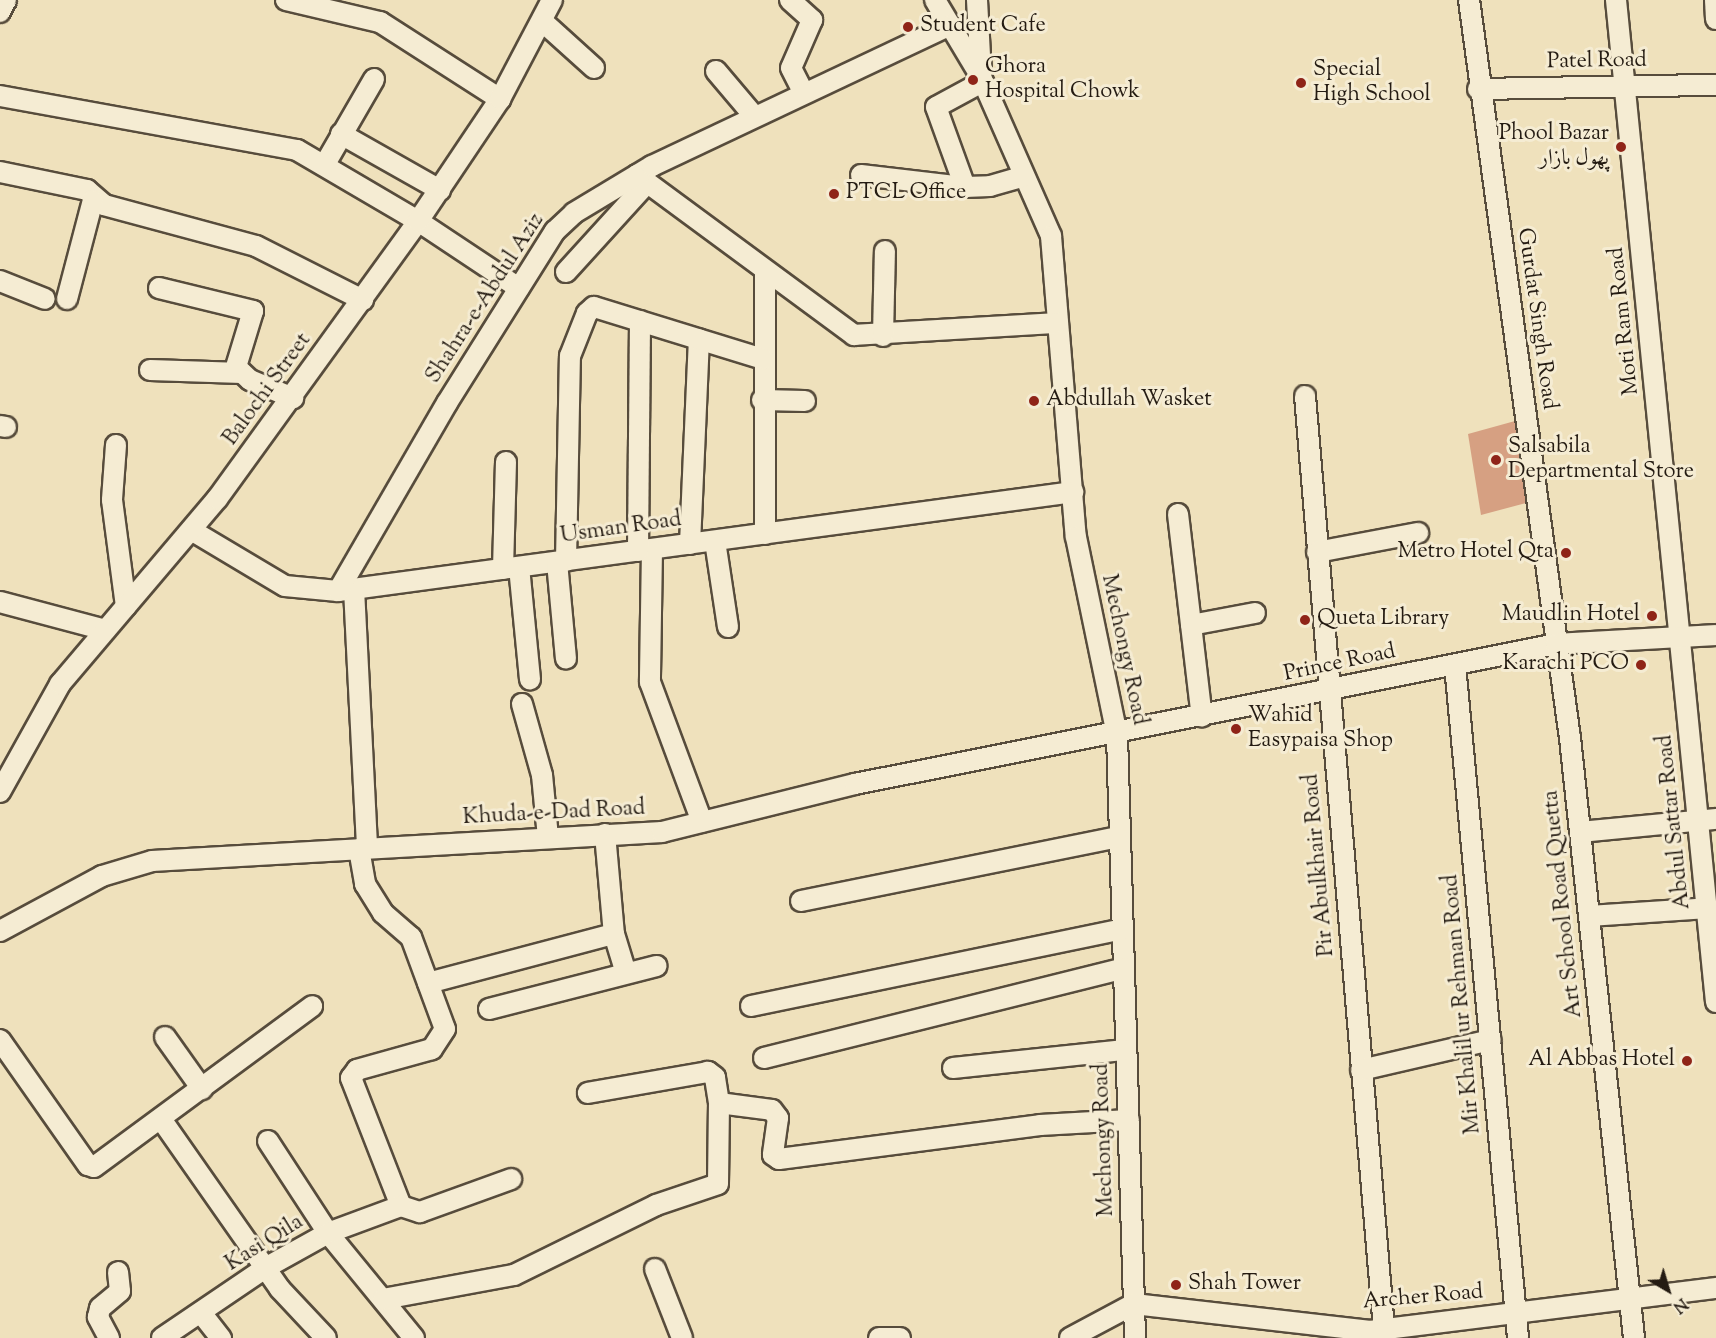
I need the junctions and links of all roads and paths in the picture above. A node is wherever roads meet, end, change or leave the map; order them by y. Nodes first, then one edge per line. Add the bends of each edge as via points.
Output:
1 (6, 0) edge
2 (286, 0) edge
3 (552, 0) edge
4 (790, 0) edge
5 (935, 0) edge
6 (977, 0) edge
7 (1469, 0) edge
8 (1616, 0) edge
9 (1715, 0) edge
10 (0, 12) edge
11 (1716, 19) edge
12 (542, 21) junction
13 (950, 25) junction
14 (594, 68) dead end
15 (716, 71) dead end
16 (374, 79) dead end
17 (982, 80) junction
18 (1716, 85) edge
19 (1626, 86) junction
20 (1479, 89) junction
21 (804, 93) junction
22 (0, 96) edge
23 (500, 99) junction
24 (754, 116) junction
25 (341, 134) junction
26 (325, 164) junction
27 (0, 172) edge
28 (861, 175) dead end
29 (1024, 176) junction
30 (642, 179) junction
31 (965, 187) junction
32 (440, 190) junction
33 (93, 200) junction
34 (418, 221) junction
35 (885, 251) dead end
36 (765, 271) junction
37 (566, 272) dead end
38 (0, 281) edge
39 (159, 288) dead end
40 (519, 288) junction
41 (45, 299) dead end
42 (67, 299) dead end
43 (363, 300) junction
44 (640, 321) junction
45 (1057, 322) junction
46 (883, 336) junction
47 (699, 339) junction
48 (763, 359) junction
49 (150, 370) dead end
50 (242, 373) junction
51 (1305, 396) dead end
52 (293, 398) junction
53 (762, 400) junction
54 (805, 400) dead end
55 (116, 445) dead end
56 (506, 462) dead end
57 (1073, 492) junction
58 (1178, 514) dead end
59 (191, 530) junction
60 (1418, 533) dead end
61 (765, 534) junction
62 (715, 541) junction
63 (690, 544) junction
64 (645, 550) junction
65 (1317, 552) junction
66 (561, 561) junction
67 (511, 568) junction
68 (346, 590) junction
69 (0, 602) edge
70 (126, 606) junction
71 (1255, 613) dead end
72 (1191, 625) junction
73 (728, 627) dead end
74 (105, 630) junction
75 (1716, 635) edge
76 (1680, 637) junction
77 (1556, 644) junction
78 (566, 659) dead end
79 (1455, 665) junction
80 (531, 680) dead end
81 (1329, 691) junction
82 (522, 704) dead end
83 (1202, 717) junction
84 (1117, 735) junction
85 (0, 792) edge
86 (1707, 819) edge
87 (702, 822) junction
88 (1580, 832) junction
89 (605, 834) junction
90 (548, 837) junction
91 (1118, 837) junction
92 (363, 849) junction
93 (801, 901) dead end
94 (1711, 912) edge
95 (1589, 916) junction
96 (1123, 929) junction
97 (0, 931) edge
98 (614, 934) junction
99 (657, 966) dead end
100 (1124, 968) junction
101 (625, 971) junction
102 (428, 983) junction
103 (1716, 1002) edge
104 (312, 1006) dead end
105 (751, 1006) dead end
106 (489, 1009) dead end
107 (165, 1037) dead end
108 (0, 1040) edge
109 (1491, 1040) junction
110 (1125, 1050) junction
111 (764, 1058) dead end
112 (953, 1068) dead end
113 (1361, 1070) junction
114 (202, 1089) junction
115 (588, 1093) dead end
116 (719, 1103) junction
117 (161, 1119) junction
118 (1129, 1120) junction
119 (268, 1142) dead end
120 (511, 1179) dead end
121 (401, 1206) junction
122 (328, 1233) junction
123 (267, 1267) junction
124 (655, 1269) dead end
125 (118, 1272) dead end
126 (1716, 1288) edge
127 (383, 1299) junction
128 (1629, 1300) junction
129 (1134, 1304) junction
130 (1516, 1313) junction
131 (202, 1314) junction
132 (1384, 1329) junction
133 (109, 1338) edge
134 (162, 1338) edge
135 (221, 1338) edge
136 (326, 1338) edge
137 (414, 1338) edge
138 (682, 1338) edge
139 (879, 1338) edge
140 (900, 1338) edge
141 (1071, 1338) edge
142 (1135, 1338) edge
143 (1518, 1338) edge
144 (1634, 1338) edge

1 - 10 street
2 - 23 street via 380,22
3 - 12 street, Balochi Street
4 - 21 street via 812,20 791,68
5 - 13 street, Mechongy Road
6 - 17 street
7 - 20 street, Gurdat Singh Road
8 - 19 street, Moti Ram Road
9 - 11 street
12 - 14 street
12 - 23 street, Balochi Street
13 - 17 street, Mechongy Road
13 - 21 street, Shahra-e-Abdul Aziz
15 - 24 street
16 - 25 street
17 - 29 street, Mechongy Road
17 - 31 street via 936,107
18 - 19 street, Patel Road
19 - 20 street, Patel Road
19 - 76 street, Moti Ram Road
20 - 77 street, Gurdat Singh Road
21 - 24 street, Shahra-e-Abdul Aziz
22 - 26 street via 297,150
23 - 32 street, Balochi Street
24 - 30 street, Shahra-e-Abdul Aziz
25 - 26 street
25 - 32 street
26 - 34 street
27 - 33 street via 87,190
28 - 31 street
29 - 31 street
29 - 45 street, Mechongy Road via 1051,236
30 - 36 street
30 - 37 street
30 - 40 street, Shahra-e-Abdul Aziz via 555,231
32 - 34 street, Balochi Street
33 - 42 street
33 - 43 street via 256,246
34 - 40 street
34 - 43 street, Balochi Street
35 - 46 street
36 - 46 street via 854,335
36 - 48 street
38 - 41 street
39 - 50 street via 253,311 236,367
40 - 68 street, Shahra-e-Abdul Aziz
43 - 52 street, Balochi Street
44 - 47 street
44 - 64 street
44 - 66 street via 594,307 582,319 570,356
45 - 46 street
45 - 57 street, Mechongy Road
47 - 48 street
47 - 63 street
48 - 53 street
49 - 50 street
50 - 52 street
51 - 65 street, Pir Abulkhair Road
52 - 59 street, Balochi Street
53 - 54 street
53 - 61 street
55 - 70 street via 112,500
56 - 67 street
57 - 61 street, Usman Road
57 - 84 street, Mechongy Road via 1078,548
58 - 72 street
59 - 68 street, Usman Road via 285,586
59 - 70 street, Balochi Street
60 - 65 street
61 - 62 street, Usman Road
62 - 63 street, Usman Road
62 - 73 street
63 - 64 street, Usman Road
64 - 66 street, Usman Road
64 - 87 street via 650,682
65 - 81 street, Pir Abulkhair Road
66 - 67 street, Usman Road
66 - 78 street
67 - 68 street, Usman Road
67 - 80 street
68 - 92 street
69 - 74 street
70 - 74 street, Balochi Street
71 - 72 street
72 - 83 street
74 - 85 street, Balochi Street via 60,684
75 - 76 street, Prince Road
76 - 77 street, Prince Road
76 - 86 street, Abdul Sattar Road
77 - 79 street, Prince Road
77 - 88 street, Art School Road Quetta
79 - 81 street, Prince Road
79 - 109 street, Mir Khalil ur Rehman Road
81 - 83 street, Prince Road
81 - 113 street, Pir Abulkhair Road
82 - 90 street via 542,775
83 - 84 street, Prince Road
84 - 87 street, Khuda-e-Dad Road via 855,784
84 - 91 street, Mechongy Road
86 - 88 street
86 - 94 street, Abdul Sattar Road
87 - 89 street, Khuda-e-Dad Road via 662,832
88 - 95 street, Art School Road Quetta
89 - 90 street, Khuda-e-Dad Road
89 - 98 street
90 - 92 street, Khuda-e-Dad Road
91 - 93 street
91 - 96 street, Mechongy Road
92 - 97 street, Khuda-e-Dad Road via 152,861 102,876
92 - 102 street via 366,884 383,913 411,937
94 - 95 street
94 - 103 street, Abdul Sattar Road
95 - 128 street, Art School Road Quetta
96 - 100 street, Mechongy Road
96 - 105 street
98 - 101 street
98 - 102 street
99 - 101 street
100 - 110 street, Mechongy Road
100 - 111 street
101 - 106 street
102 - 121 street via 445,1029 442,1038 432,1048 357,1070 351,1078
104 - 114 street
107 - 114 street
108 - 117 street via 88,1166 99,1165
109 - 113 street
109 - 130 street, Mir Khalil ur Rehman Road
110 - 112 street
110 - 118 street, Mechongy Road
113 - 132 street, Pir Abulkhair Road
114 - 117 street
115 - 116 street via 708,1072 715,1077
116 - 118 street via 772,1110 778,1118 773,1155 780,1159 1040,1125
116 - 127 street via 718,1184 656,1204 514,1275
117 - 123 street
118 - 129 street, Mechongy Road
119 - 122 street
120 - 121 street via 420,1212
121 - 122 street, Kasi Qila
122 - 123 street, Kasi Qila
122 - 127 street
123 - 131 street, Kasi Qila
123 - 136 street
124 - 138 street
125 - 133 street via 120,1291 100,1308 99,1317
126 - 128 street, Archer Road
127 - 137 street
128 - 130 street, Archer Road
128 - 144 street, Art School Road Quetta
129 - 132 street, Archer Road
129 - 141 street
129 - 142 street, Mechongy Road
130 - 132 street, Archer Road
130 - 143 street, Mir Khalil ur Rehman Road
131 - 134 street, Kasi Qila
131 - 135 street
139 - 140 street

